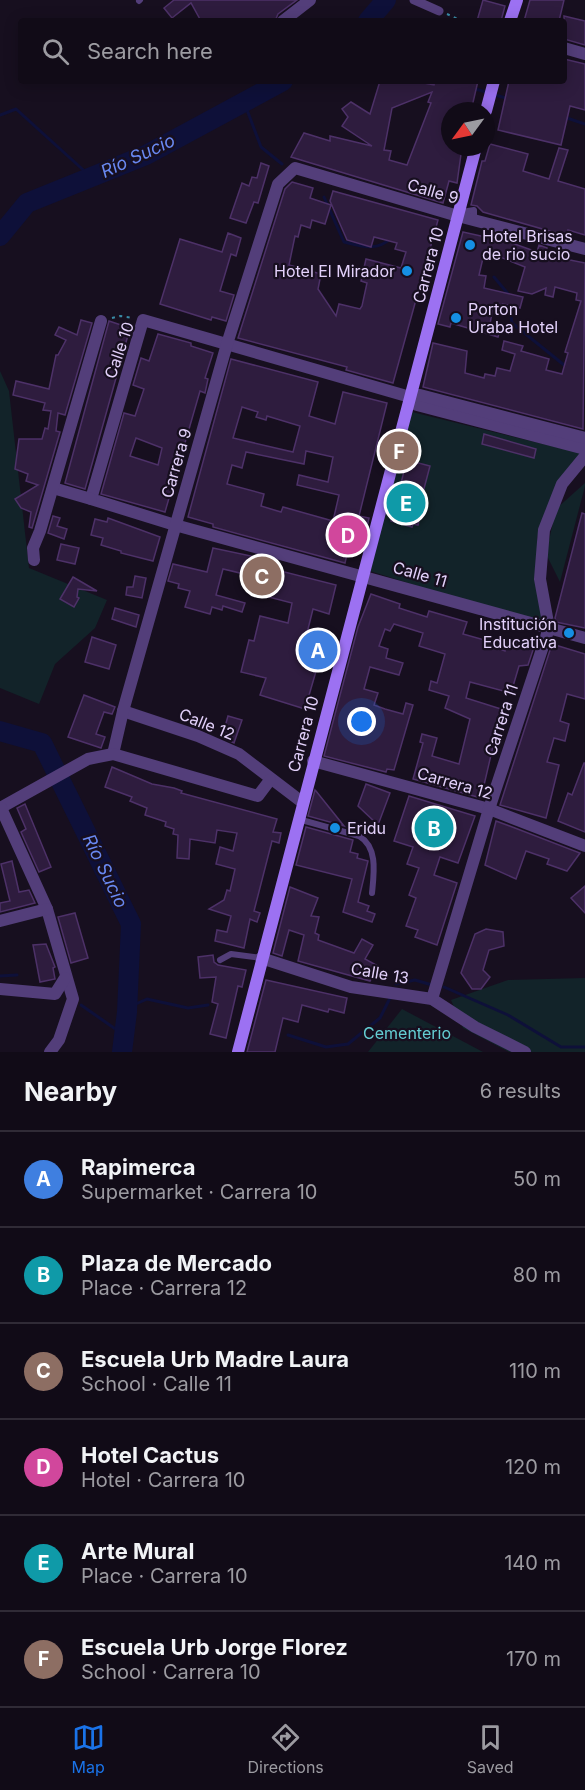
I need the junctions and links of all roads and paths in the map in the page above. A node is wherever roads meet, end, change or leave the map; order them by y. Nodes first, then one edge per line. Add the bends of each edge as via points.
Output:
1 (310, 0) edge
2 (414, 0) edge
3 (517, 0) edge
4 (439, 11) joint
5 (287, 18) edge
6 (455, 18) edge
7 (511, 18) edge
8 (567, 49) edge
9 (585, 54) edge
10 (493, 84) edge
11 (488, 102) edge
12 (475, 156) edge
13 (278, 184) joint
14 (459, 214) junction
15 (585, 249) edge
16 (143, 320) junction
17 (101, 321) joint
18 (227, 344) junction
19 (410, 397) junction
20 (585, 438) edge
21 (585, 449) edge
22 (585, 456) edge
23 (53, 488) junction
24 (91, 499) junction
25 (175, 525) junction
26 (34, 560) dead end
27 (363, 575) junction
28 (549, 628) junction
29 (585, 638) edge
30 (123, 711) junction
31 (113, 754) junction
32 (313, 761) junction
33 (270, 780) junction
34 (302, 802) junction
35 (0, 809) edge
36 (489, 809) junction
37 (298, 819) junction
38 (585, 846) edge
39 (372, 893) dead end
40 (47, 909) junction
41 (0, 921) edge
42 (261, 958) junction
43 (220, 960) dead end
44 (65, 978) junction
45 (0, 989) edge
46 (432, 999) junction
47 (50, 1052) edge
48 (238, 1052) edge
49 (525, 1052) edge

1 - 5 street
2 - 4 street
3 - 7 main road
4 - 6 path
8 - 9 street
10 - 11 main road
12 - 14 main road, Carrera 10 via 470,191
13 - 14 street, Calle 9 via 295,168
13 - 18 street, Carrera 9
14 - 15 street, Calle 9
14 - 19 main road, Carrera 10
16 - 17 path via 120,316
16 - 18 street, Calle 10
16 - 24 street, Calle 10
17 - 23 street
18 - 19 street, Calle 10
18 - 25 street, Carrera 9
19 - 20 street, Calle 10 via 420,395
19 - 21 street, Calle 10 via 417,405
19 - 27 main road, Carrera 10
22 - 28 street, Carrera 11 via 562,484 544,530 540,579
23 - 24 street
23 - 26 street via 33,548
24 - 25 street
25 - 27 street, Calle 11
25 - 30 street, Carrera 9
27 - 28 street, Calle 11
27 - 32 main road, Carrera 10
28 - 29 street, Calle 11
28 - 36 street, Carrera 11
30 - 31 street, Carrera 9
30 - 33 street, Calle 12 via 239,754
31 - 33 street via 258,796
31 - 35 street via 88,759
32 - 34 main road, Carrera 10
32 - 36 street, Carrera 12
33 - 34 street, Calle 12
34 - 37 main road, Carrera 10
35 - 40 street
36 - 38 street, Carrera 12
36 - 46 street, Carrera 11
37 - 39 lane via 368,841 372,852
37 - 42 main road, Carrera 10
40 - 41 street
40 - 44 street
42 - 43 lane, Calle 13 via 231,954
42 - 46 street, Calle 13 via 351,987
42 - 48 main road, Carrera 10
44 - 45 street via 55,994
44 - 47 street via 73,999 60,1040
46 - 49 street, Calle 13 via 475,1027

